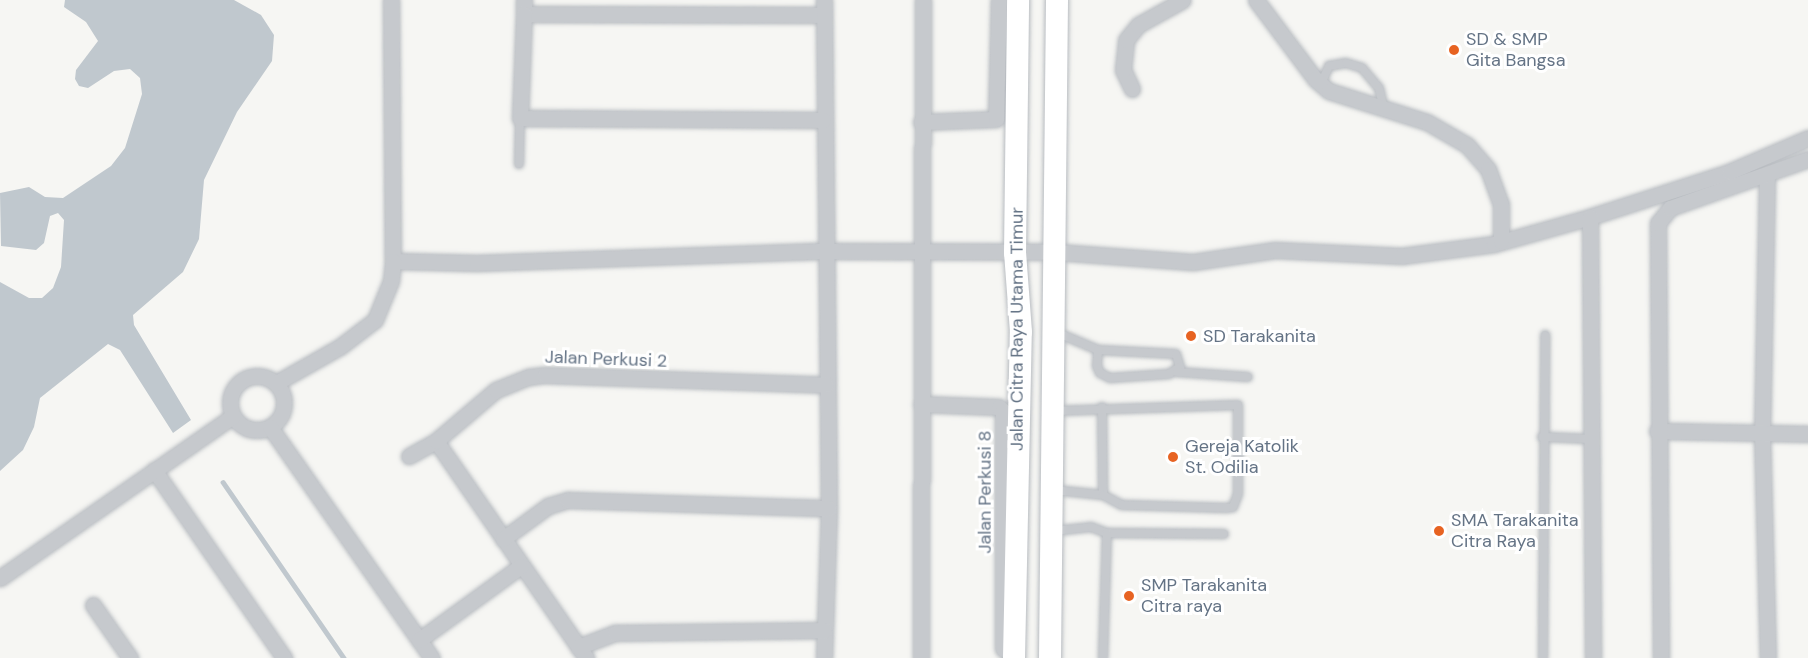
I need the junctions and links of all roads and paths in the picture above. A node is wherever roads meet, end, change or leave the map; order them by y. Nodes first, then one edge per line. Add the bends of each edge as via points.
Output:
1 (392, 0) edge
2 (923, 0) edge
3 (999, 0) edge
4 (1018, 0) edge
5 (1057, 0) edge
6 (1183, 0) edge
7 (1256, 0) edge
8 (524, 7) edge
9 (824, 7) edge
10 (1320, 85) junction
11 (1132, 89) dead end
12 (1385, 111) junction
13 (520, 118) junction
14 (823, 120) junction
15 (921, 122) junction
16 (1808, 138) edge
17 (1808, 159) edge
18 (519, 164) dead end
19 (1767, 176) junction
20 (1590, 217) junction
21 (1502, 241) junction
22 (826, 251) junction
23 (1057, 252) junction
24 (1015, 253) junction
25 (920, 254) junction
26 (393, 261) junction
27 (1055, 331) junction
28 (1545, 335) dead end
29 (1098, 350) junction
30 (1177, 372) junction
31 (1248, 377) dead end
32 (276, 383) junction
33 (826, 385) junction
34 (921, 404) junction
35 (1102, 407) junction
36 (1054, 411) junction
37 (233, 416) junction
38 (270, 427) junction
39 (1657, 431) junction
40 (1762, 433) junction
41 (1808, 434) edge
42 (1542, 437) junction
43 (1592, 439) junction
44 (435, 441) junction
45 (409, 456) dead end
46 (154, 470) junction
47 (1054, 490) junction
48 (1103, 495) junction
49 (829, 508) junction
50 (1017, 531) junction
51 (1052, 531) junction
52 (1107, 533) junction
53 (1224, 534) dead end
54 (503, 539) junction
55 (521, 566) junction
56 (0, 578) edge
57 (93, 605) dead end
58 (824, 630) junction
59 (419, 640) junction
60 (582, 652) edge
61 (123, 656) edge
62 (284, 658) edge
63 (432, 658) edge
64 (824, 658) edge
65 (921, 658) edge
66 (1003, 658) edge
67 (1014, 658) edge
68 (1050, 658) edge
69 (1103, 658) edge
70 (1543, 658) edge
71 (1593, 658) edge
72 (1661, 658) edge
73 (1768, 658) edge

1 - 26 street
2 - 15 street
3 - 15 street via 996,118
4 - 24 main road, Jalan Citra Raya Utama Timur
5 - 23 main road, Jalan Citra Raya Utama Timur
6 - 11 street via 1138,25 1126,40 1123,70
7 - 10 street
8 - 9 street
8 - 13 street
9 - 14 street
10 - 12 street via 1338,96
10 - 12 lane via 1329,66 1346,63 1362,68 1379,88
12 - 21 street via 1427,122 1474,153 1488,168 1501,204
13 - 14 street
13 - 18 lane
14 - 22 street
15 - 25 street
16 - 20 street via 1751,164
17 - 19 street
19 - 39 street via 1670,208 1661,216
19 - 40 street
20 - 21 street
20 - 43 street
21 - 23 street via 1402,256 1275,250 1193,262
22 - 25 street
22 - 26 street via 477,263
22 - 33 street
23 - 24 street
23 - 27 main road, Jalan Citra Raya Utama Timur
24 - 25 street
24 - 50 main road, Jalan Citra Raya Utama Timur via 1021,332
25 - 34 street
26 - 32 street via 386,300 375,320 341,346
27 - 29 lane via 1063,338
27 - 36 main road, Jalan Citra Raya Utama Timur
28 - 42 lane
29 - 30 lane via 1176,354
29 - 30 lane via 1100,374 1110,378
30 - 31 lane
32 - 37 street via 262,376 247,377 235,387 230,401
32 - 38 street via 284,398 282,415
33 - 44 street, Jalan Perkusi 2 via 545,375 496,390
33 - 49 street
34 - 65 street
34 - 66 street, Jalan Perkusi 8 via 999,407 1003,411
35 - 36 lane
35 - 48 lane
35 - 48 lane via 1238,405 1238,494 1233,507 1122,505
36 - 47 main road, Jalan Citra Raya Utama Timur
37 - 38 street via 243,426 256,430
37 - 46 street
38 - 59 street
39 - 40 street
39 - 72 street
40 - 41 street
40 - 73 street
42 - 43 lane
42 - 70 lane
43 - 71 street
44 - 45 street, Jalan Perkusi 2
44 - 54 street
46 - 56 street
46 - 62 street
47 - 48 lane
47 - 51 main road, Jalan Citra Raya Utama Timur
49 - 54 street via 568,500 548,506
49 - 58 street
50 - 51 main road
50 - 67 main road, Jalan Citra Raya Utama Timur
51 - 52 lane via 1091,527
51 - 68 main road, Jalan Citra Raya Utama Timur
52 - 53 lane
52 - 69 lane
54 - 55 street
55 - 59 street
55 - 60 street
57 - 61 street
58 - 60 street via 615,633
58 - 64 street
59 - 63 street

